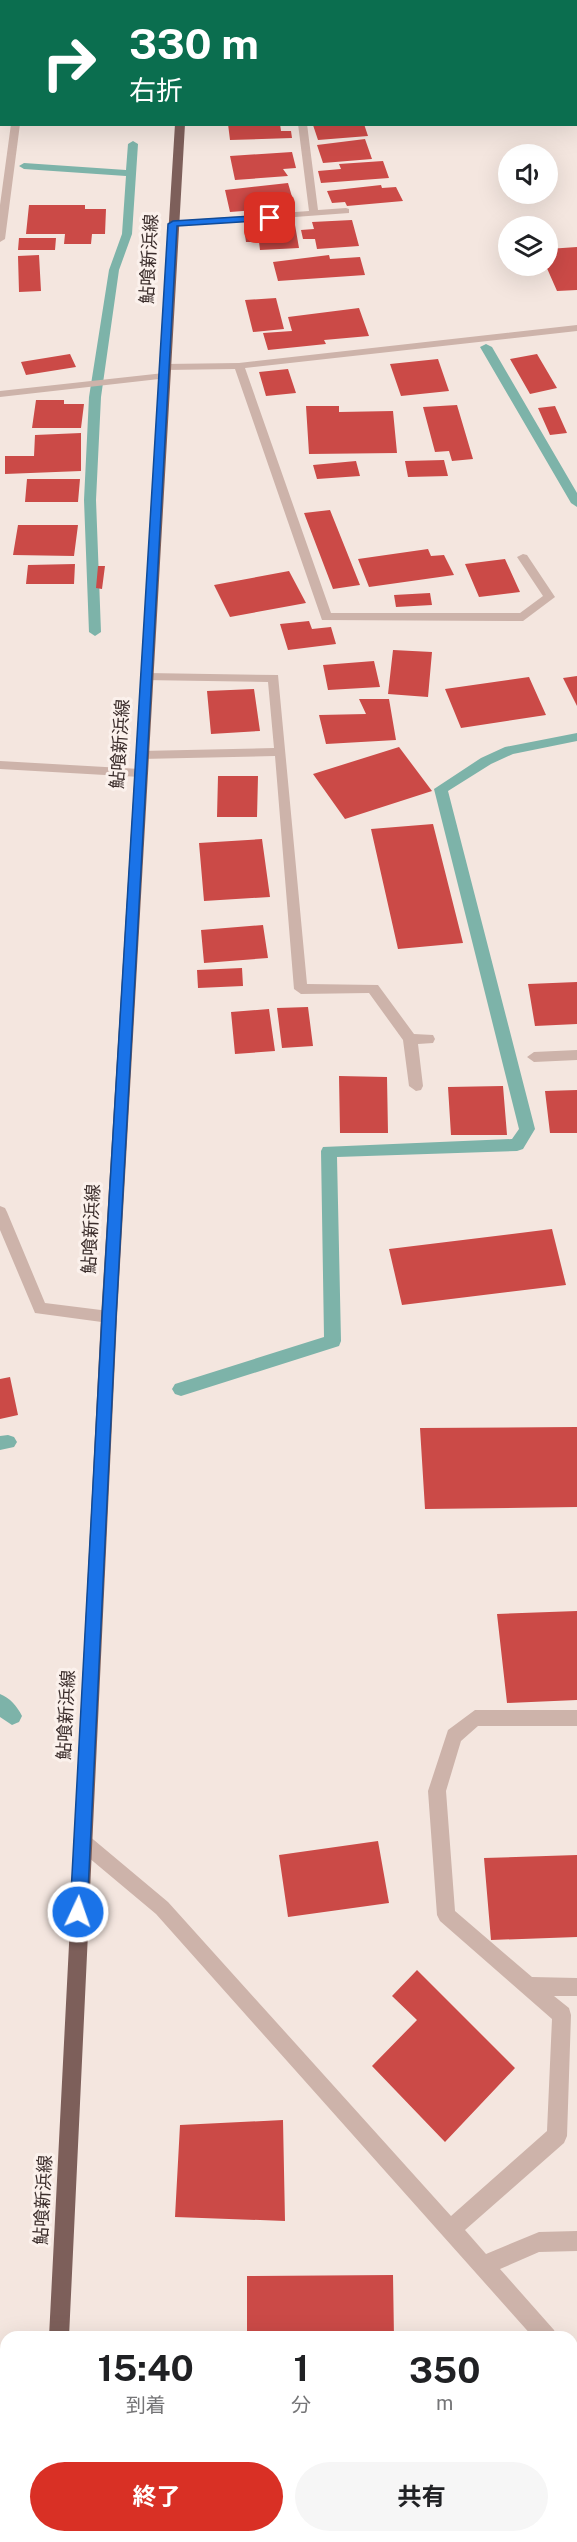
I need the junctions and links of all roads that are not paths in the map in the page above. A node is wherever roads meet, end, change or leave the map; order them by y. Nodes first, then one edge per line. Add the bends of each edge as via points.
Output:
1 (15, 126) edge
2 (180, 126) edge
3 (302, 126) edge
4 (5, 166) edge
5 (346, 211) dead end
6 (314, 214) junction
7 (173, 224) junction
8 (0, 239) edge
9 (577, 328) edge
10 (239, 366) junction
11 (164, 371) junction
12 (0, 394) edge
13 (523, 557) dead end
14 (147, 677) junction
15 (280, 752) junction
16 (141, 755) junction
17 (0, 765) edge
18 (140, 773) junction
19 (410, 1039) junction
20 (428, 1039) dead end
21 (577, 1055) edge
22 (534, 1057) dead end
23 (416, 1086) dead end
24 (0, 1212) edge
25 (109, 1317) junction
26 (577, 1718) edge
27 (81, 1841) junction
28 (528, 1986) junction
29 (577, 1987) edge
30 (451, 2229) junction
31 (577, 2241) edge
32 (483, 2266) junction
33 (59, 2331) edge
34 (543, 2331) edge

1 - 4 street
2 - 7 main road, 鮎喰新浜線
3 - 6 street
4 - 8 street
5 - 6 street
6 - 7 street
7 - 11 main road, 鮎喰新浜線
9 - 10 street
10 - 11 street
10 - 13 street via 326,618 523,617 549,597
11 - 12 street via 108,382
11 - 14 main road, 鮎喰新浜線
14 - 15 street via 274,678
14 - 16 main road, 鮎喰新浜線
15 - 16 street
15 - 19 street via 301,989 373,987
16 - 18 main road, 鮎喰新浜線
17 - 18 street
18 - 25 main road, 鮎喰新浜線
19 - 20 street
19 - 23 street
21 - 22 street
24 - 25 street via 40,1309
25 - 27 main road, 鮎喰新浜線
26 - 28 street via 475,1718 454,1736 437,1791 446,1915
27 - 30 street via 162,1908
27 - 33 main road, 鮎喰新浜線
28 - 29 street
28 - 30 street via 562,2015 557,2136
30 - 32 street
31 - 32 street via 539,2242
32 - 34 street

